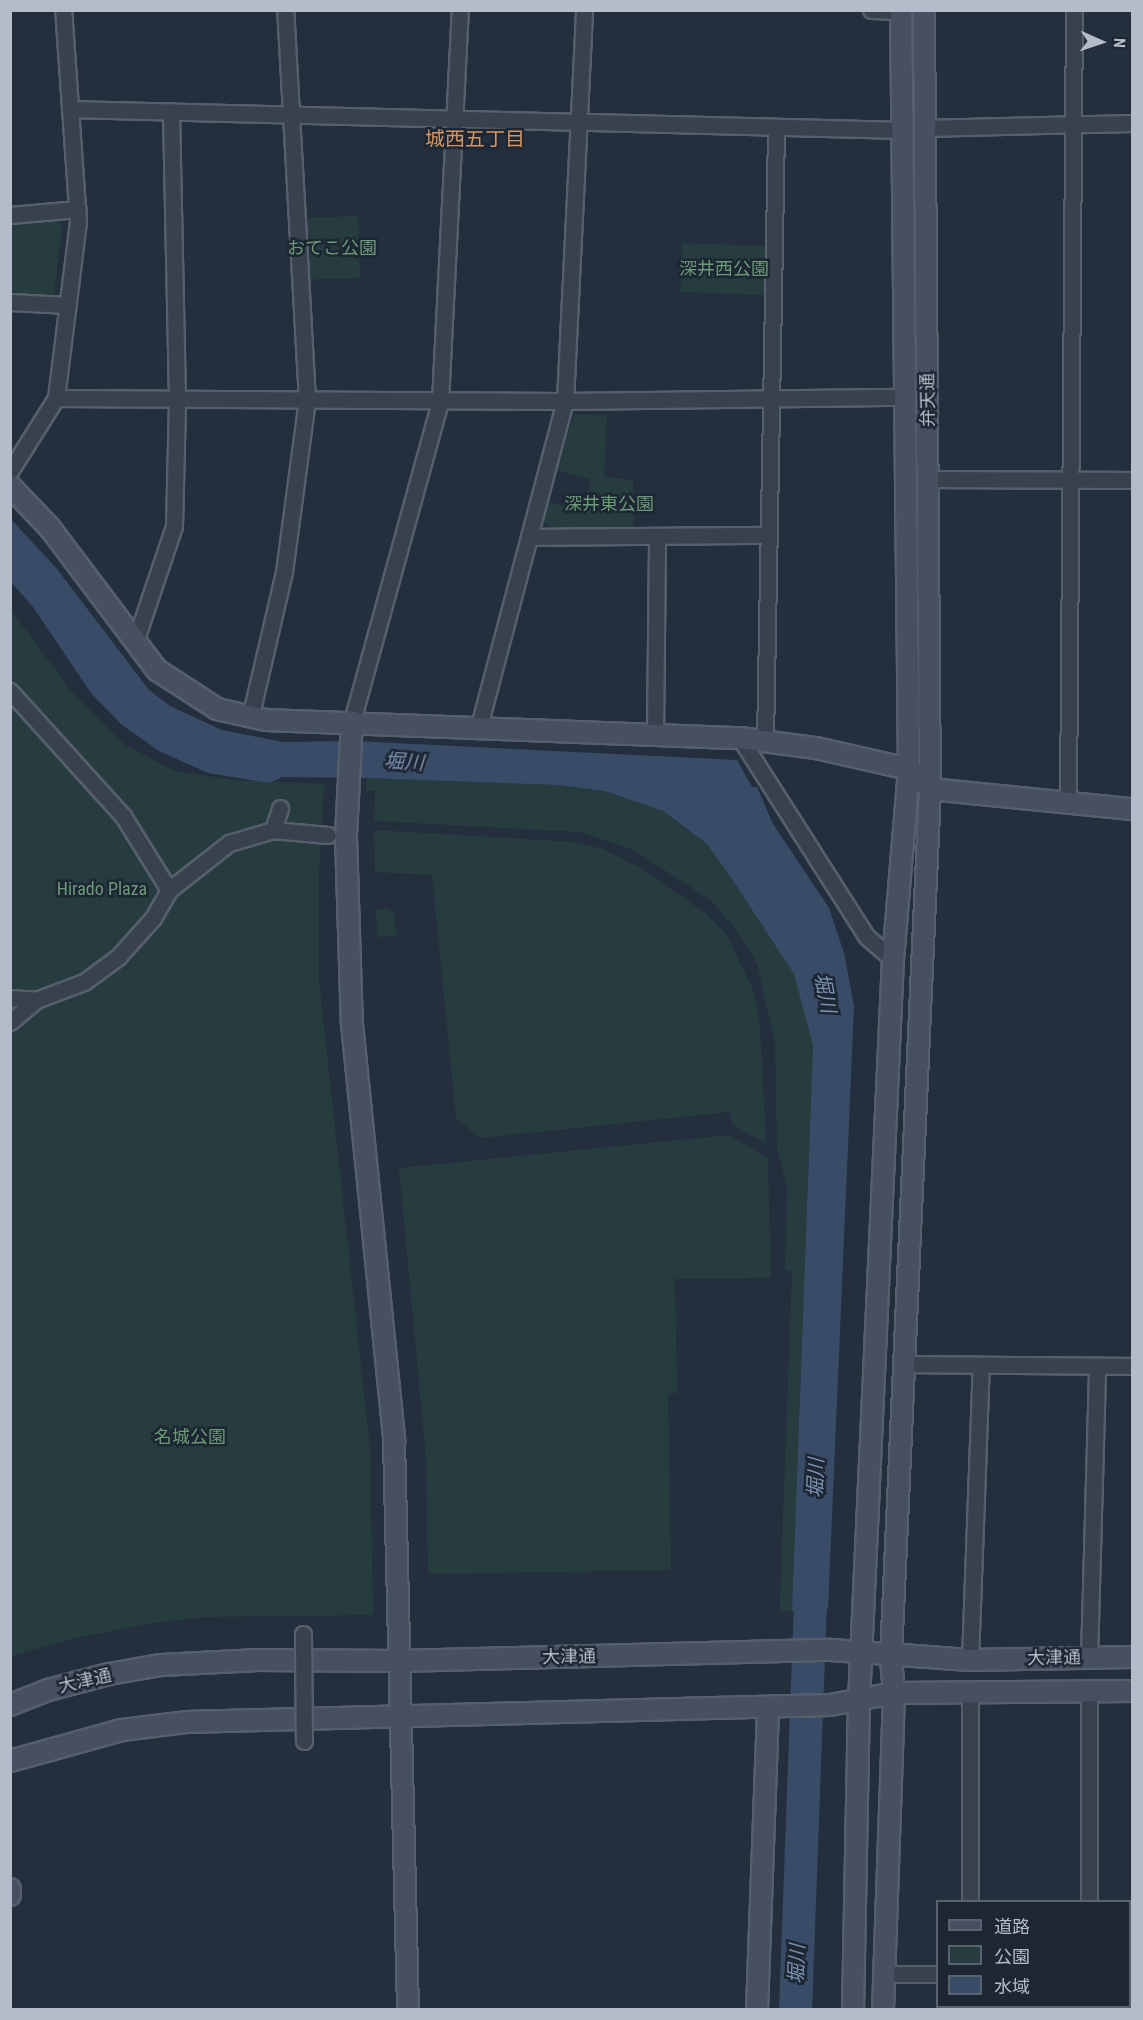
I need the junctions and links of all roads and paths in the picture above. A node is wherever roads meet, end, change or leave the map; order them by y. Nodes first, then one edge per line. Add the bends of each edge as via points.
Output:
1 (63, 10) edge
2 (285, 10) edge
3 (460, 10) edge
4 (584, 10) edge
5 (871, 10) edge
6 (924, 10) edge
7 (1074, 10) edge
8 (901, 11) edge
9 (70, 109) junction
10 (171, 111) junction
11 (290, 114) junction
12 (454, 119) junction
13 (579, 122) junction
14 (1132, 123) edge
15 (1072, 124) junction
16 (777, 127) junction
17 (924, 128) junction
18 (903, 130) junction
19 (78, 209) junction
20 (10, 215) edge
21 (10, 302) edge
22 (68, 305) junction
23 (906, 397) junction
24 (56, 398) junction
25 (177, 399) junction
26 (772, 399) junction
27 (307, 400) junction
28 (440, 401) junction
29 (565, 401) junction
30 (10, 471) edge
31 (929, 479) junction
32 (1072, 480) junction
33 (1132, 480) edge
34 (10, 486) edge
35 (769, 535) junction
36 (657, 536) junction
37 (529, 537) junction
38 (135, 642) junction
39 (10, 690) edge
40 (250, 717) junction
41 (479, 726) junction
42 (351, 729) junction
43 (655, 734) junction
44 (741, 738) junction
45 (765, 741) junction
46 (909, 769) junction
47 (930, 789) junction
48 (1068, 803) junction
49 (280, 808) dead end
50 (1132, 809) edge
51 (273, 831) junction
52 (328, 835) dead end
53 (169, 890) junction
54 (893, 960) junction
55 (10, 998) edge
56 (36, 1000) junction
57 (10, 1022) edge
58 (902, 1364) junction
59 (981, 1365) junction
60 (1097, 1366) junction
61 (1132, 1366) edge
62 (303, 1634) dead end
63 (864, 1650) junction
64 (891, 1656) junction
65 (1132, 1657) edge
66 (1089, 1658) junction
67 (970, 1660) junction
68 (400, 1661) junction
69 (1132, 1691) edge
70 (970, 1692) junction
71 (1089, 1692) junction
72 (894, 1694) junction
73 (860, 1702) junction
74 (10, 1705) edge
75 (774, 1707) junction
76 (401, 1719) junction
77 (304, 1741) dead end
78 (10, 1761) edge
79 (10, 1889) edge
80 (10, 1895) edge
81 (970, 1900) edge
82 (1089, 1900) edge
83 (885, 1974) junction
84 (936, 1974) edge
85 (408, 2010) edge
86 (757, 2010) edge
87 (852, 2010) edge
88 (883, 2010) edge

1 - 9 street
2 - 11 street
3 - 12 street
4 - 13 street
5 - 8 street
6 - 17 street, 弁天通
7 - 15 street
8 - 18 street, 弁天通
9 - 10 street
9 - 19 street
10 - 11 street
10 - 25 street
11 - 12 street
11 - 27 street
12 - 13 street
12 - 28 street
13 - 16 street
13 - 29 street
14 - 15 street
15 - 17 street
15 - 32 street
16 - 18 street
16 - 26 street
17 - 31 street, 弁天通
18 - 23 street, 弁天通
19 - 20 street
19 - 22 street
21 - 22 street
22 - 24 street
23 - 26 street
23 - 46 street, 弁天通
24 - 25 street
24 - 30 street
25 - 27 street
25 - 38 street via 174,526
26 - 29 street
26 - 35 street
27 - 28 street
27 - 40 street via 284,572
28 - 29 street
28 - 42 street
29 - 37 street
31 - 32 street
31 - 47 street, 弁天通
32 - 33 street
32 - 48 street
34 - 38 street via 50,528
35 - 36 street
35 - 45 street
36 - 37 street
36 - 43 street
37 - 41 street
38 - 40 street via 157,670 193,696 217,709
39 - 53 street via 123,816
40 - 42 street
41 - 42 street
41 - 43 street
42 - 68 street via 346,837 352,1029 388,1356
43 - 44 street
44 - 45 street
44 - 54 street via 867,938
45 - 46 street
46 - 47 street
46 - 54 street, 弁天通
47 - 48 street
47 - 58 street, 弁天通
48 - 50 street
49 - 51 street
51 - 52 street
51 - 53 street via 229,843
53 - 56 street via 153,918 118,957 84,982
54 - 63 street, 弁天通
55 - 56 street
56 - 57 street
58 - 59 street
58 - 64 street, 弁天通
59 - 60 street
59 - 67 street
60 - 61 street
60 - 66 street
62 - 77 street, bridge
63 - 64 street, 大津通
63 - 68 street, 大津通
63 - 73 street, 弁天通
64 - 67 street, 大津通
64 - 72 street, 弁天通
65 - 66 street, 大津通
66 - 67 street, 大津通
68 - 74 street, 大津通 via 258,1660 161,1665 48,1690
68 - 76 street
69 - 71 street, 大津通
70 - 71 street, 大津通
70 - 72 street, 大津通
70 - 81 street
71 - 82 street
72 - 73 street, 大津通
72 - 83 street, 弁天通
73 - 75 street, 大津通
73 - 87 street, 弁天通
75 - 76 street, 大津通
75 - 86 street
76 - 78 street, 大津通 via 186,1722 122,1730
76 - 85 street
79 - 80 street
83 - 84 street
83 - 88 street, 弁天通

